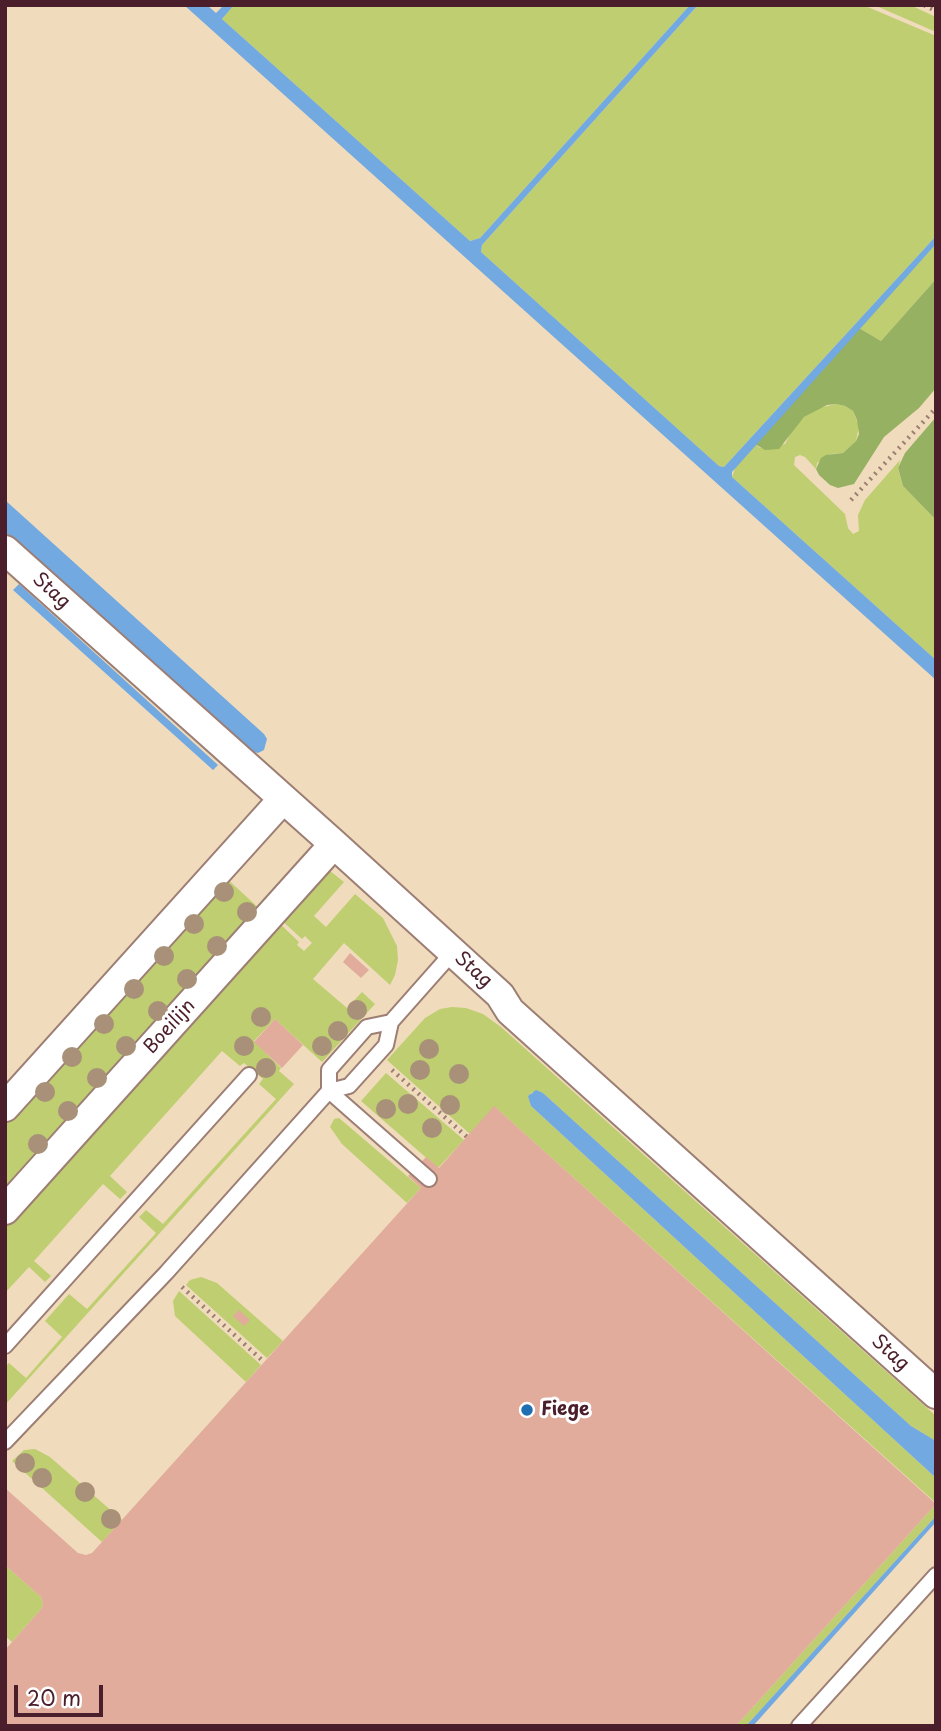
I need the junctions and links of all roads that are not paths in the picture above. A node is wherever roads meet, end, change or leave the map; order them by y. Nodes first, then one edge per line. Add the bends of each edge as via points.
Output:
1 (5, 550) edge
2 (283, 799) junction
3 (334, 844) junction
4 (453, 953) junction
5 (391, 1022) junction
6 (249, 1075) dead end
7 (328, 1091) junction
8 (5, 1107) edge
9 (429, 1179) dead end
10 (5, 1210) edge
11 (5, 1346) edge
12 (936, 1394) edge
13 (5, 1442) edge
14 (936, 1575) edge
15 (799, 1726) edge

1 - 2 street, Stag
2 - 3 street, Stag
2 - 8 street
3 - 4 street, Stag
3 - 10 street, Boeilijn
4 - 5 lane
4 - 12 street, Stag via 500,995 510,1011
5 - 7 lane via 386,1045 349,1086
5 - 7 lane via 367,1027 329,1070
6 - 11 lane
7 - 9 lane
7 - 13 lane via 166,1273
14 - 15 lane

